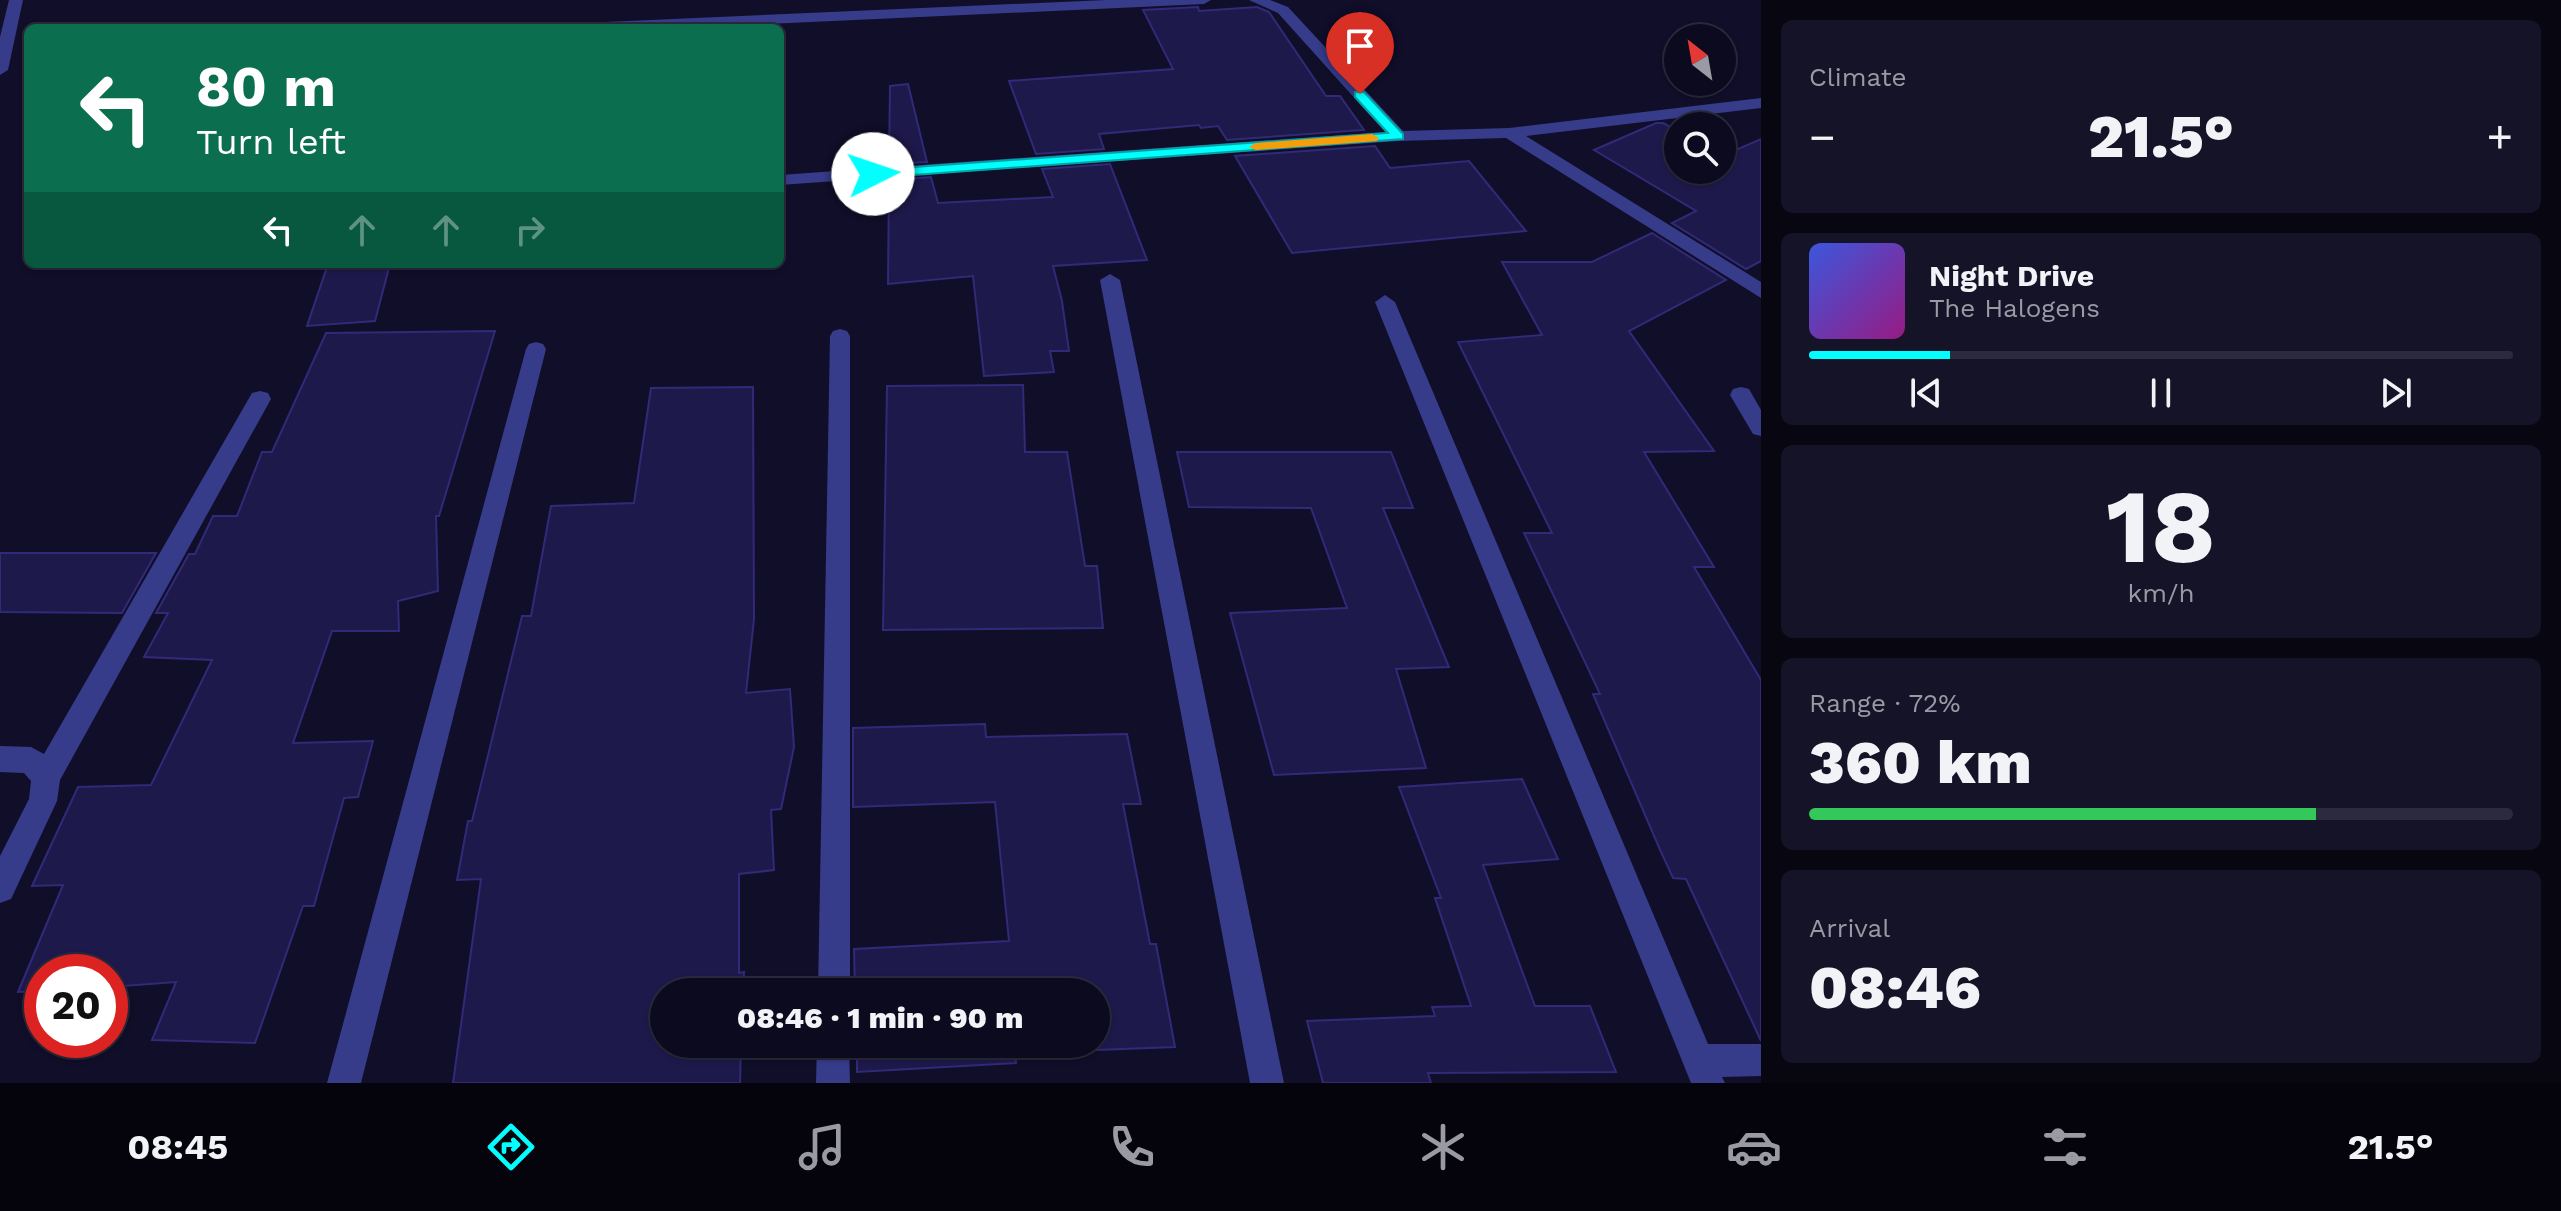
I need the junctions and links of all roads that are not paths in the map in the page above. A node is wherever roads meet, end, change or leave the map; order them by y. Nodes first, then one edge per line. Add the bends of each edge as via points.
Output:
1 (16, 0) edge
2 (1204, 0) edge
3 (1256, 0) edge
4 (671, 24) edge
5 (0, 70) edge
6 (1761, 103) edge
7 (1509, 133) junction
8 (1398, 136) junction
9 (784, 180) edge
10 (1110, 280) dead end
11 (1761, 291) edge
12 (1385, 302) dead end
13 (840, 336) dead end
14 (536, 349) dead end
15 (1741, 395) dead end
16 (260, 399) dead end
17 (1761, 428) edge
18 (0, 759) edge
19 (46, 777) junction
20 (0, 888) edge
21 (834, 978) edge
22 (833, 1058) edge
23 (1761, 1060) edge
24 (1704, 1072) edge
25 (344, 1083) edge
26 (833, 1083) edge
27 (1267, 1083) edge

1 - 5 street
2 - 4 street
3 - 8 street via 1283,10
6 - 7 street
7 - 8 street
7 - 11 street
8 - 9 street
10 - 27 street
12 - 24 street
13 - 21 street
14 - 25 street
15 - 17 street
16 - 19 street
18 - 19 street via 31,760
19 - 20 street via 43,801
22 - 26 street
23 - 24 street

